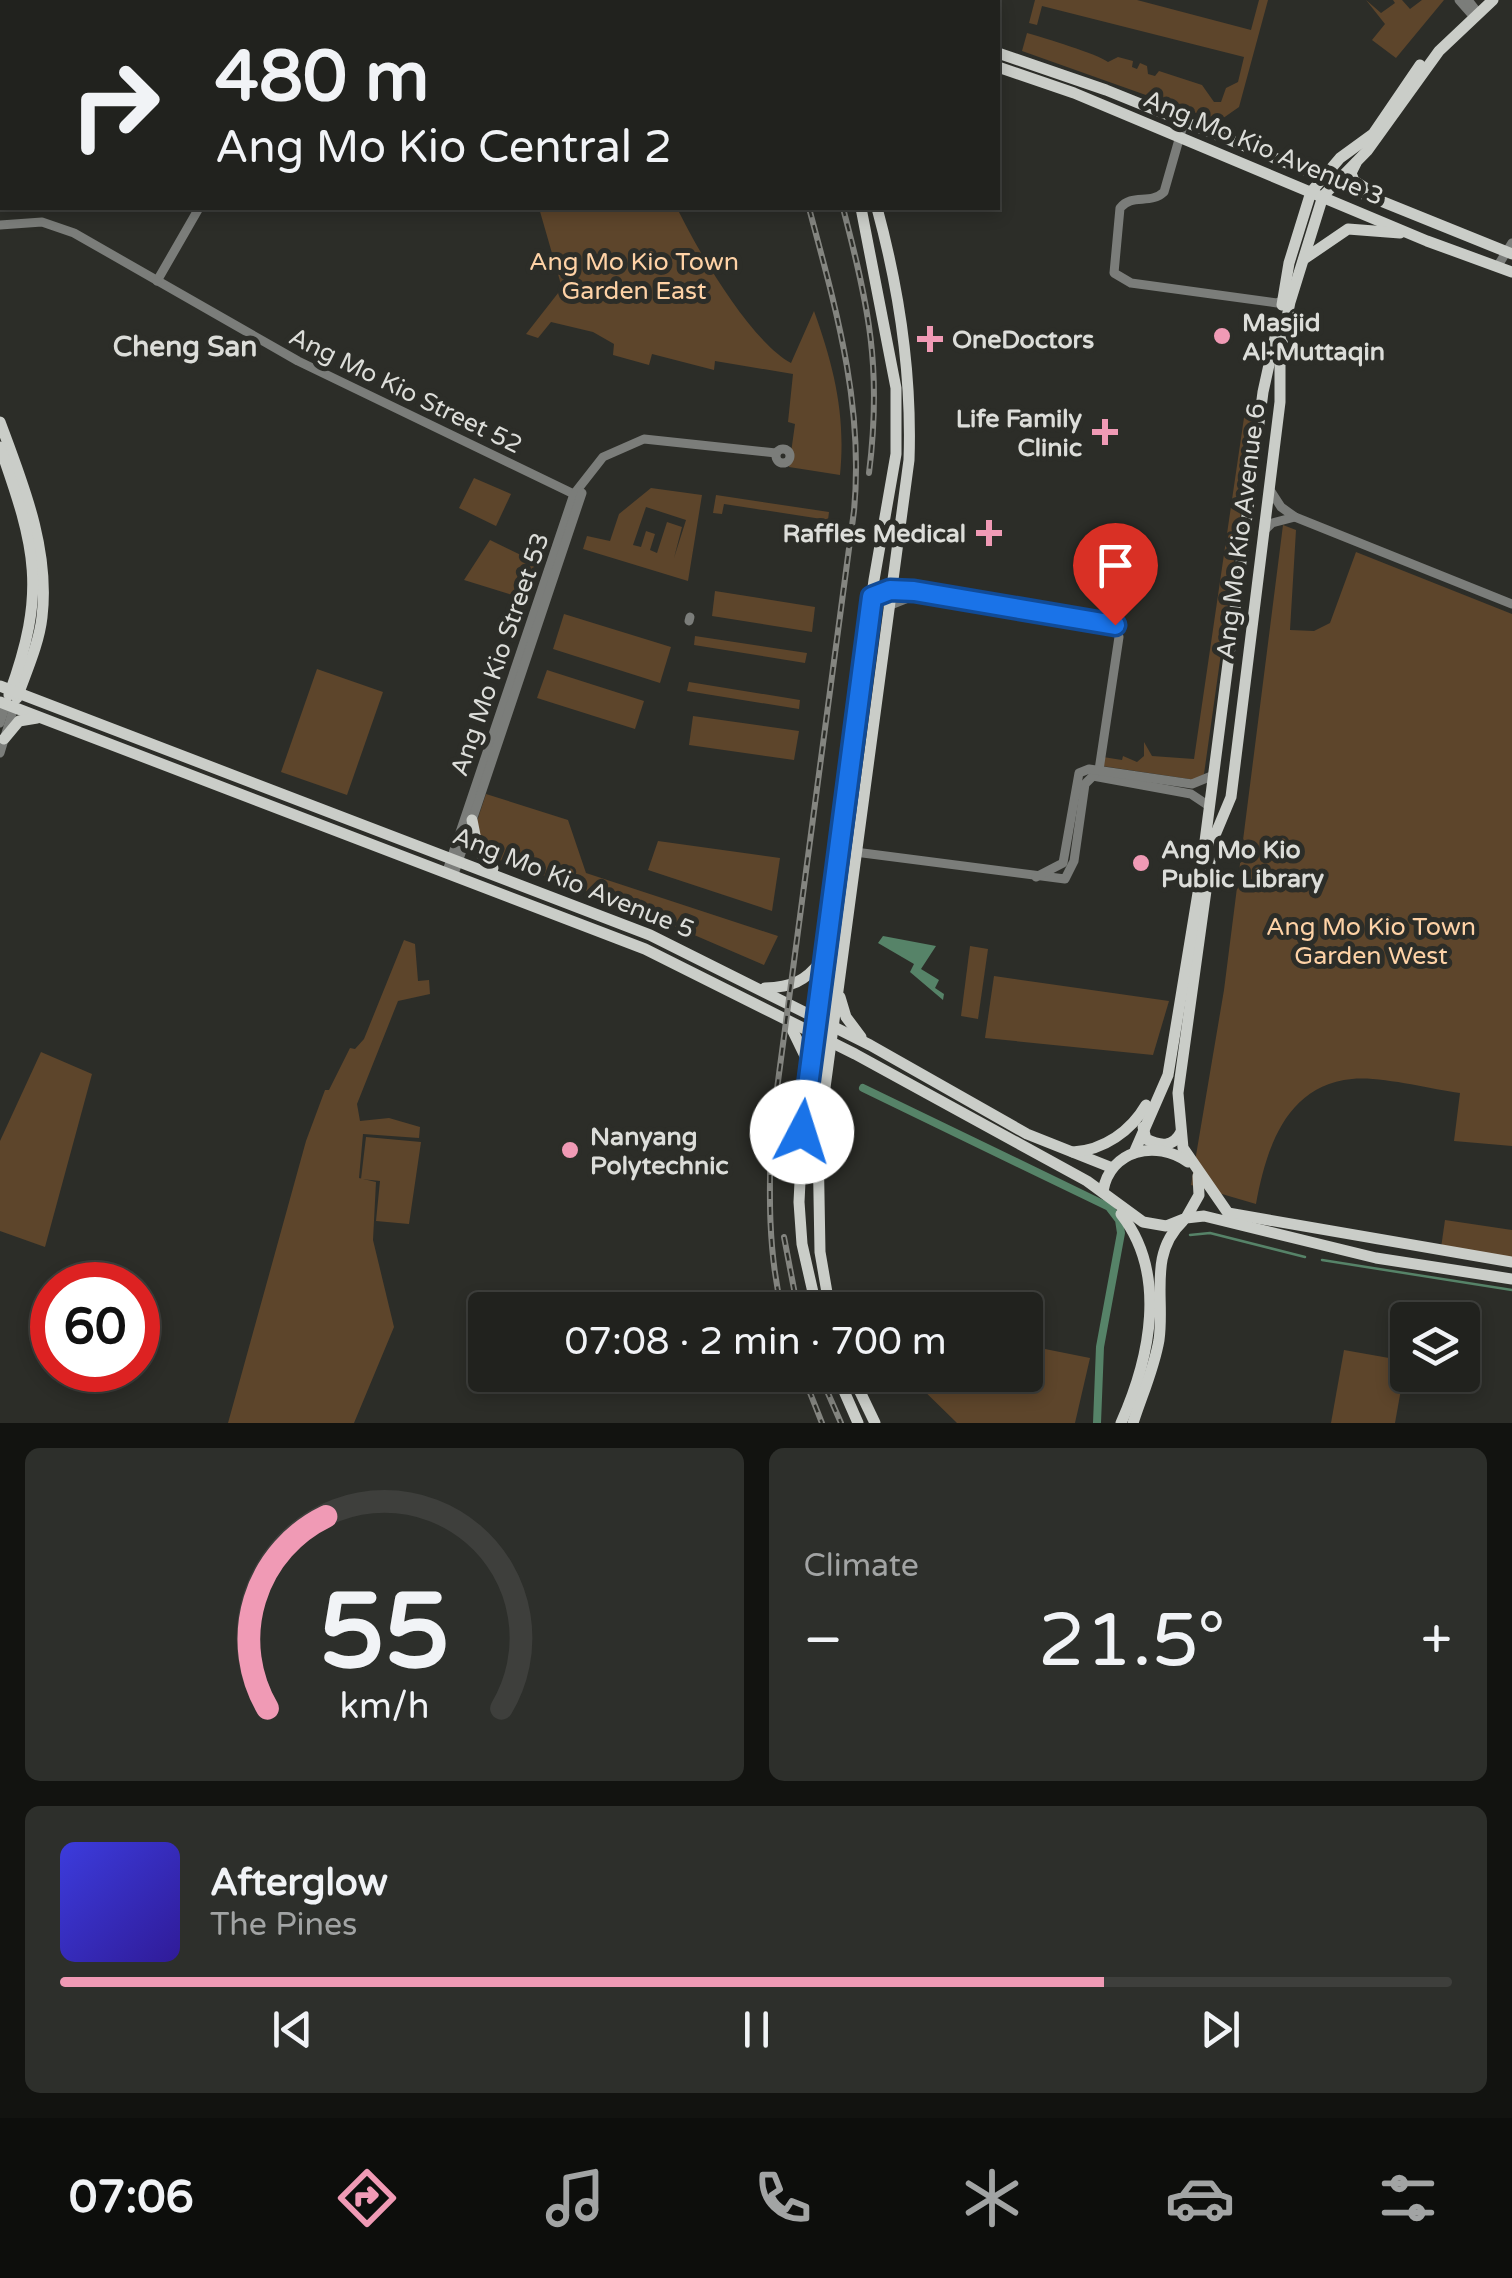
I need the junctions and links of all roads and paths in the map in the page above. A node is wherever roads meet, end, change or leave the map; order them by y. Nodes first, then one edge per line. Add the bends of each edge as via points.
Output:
1 (1458, 0) edge
2 (1494, 0) edge
3 (1474, 9) edge
4 (1000, 54) edge
5 (1000, 68) edge
6 (1184, 122) junction
7 (1178, 136) junction
8 (1340, 158) junction
9 (1356, 162) junction
10 (1302, 169) junction
11 (1274, 176) junction
12 (1328, 180) junction
13 (1317, 194) junction
14 (1387, 203) junction
15 (198, 210) edge
16 (861, 210) edge
17 (877, 210) edge
18 (1303, 212) junction
19 (0, 225) edge
20 (1414, 234) junction
21 (1511, 250) edge
22 (1301, 261) junction
23 (1497, 267) junction
24 (1512, 272) edge
25 (155, 279) junction
26 (1280, 305) junction
27 (0, 422) edge
28 (0, 447) edge
29 (776, 456) dead end
30 (1268, 487) junction
31 (577, 495) junction
32 (1295, 517) junction
33 (1263, 532) junction
34 (890, 590) junction
35 (872, 597) junction
36 (971, 603) junction
37 (1512, 604) edge
38 (888, 606) junction
39 (862, 682) junction
40 (878, 684) junction
41 (10, 689) edge
42 (7, 704) edge
43 (42, 717) junction
44 (0, 723) edge
45 (4, 739) junction
46 (0, 752) edge
47 (1096, 773) junction
48 (1214, 775) junction
49 (235, 776) junction
50 (230, 790) junction
51 (1210, 806) junction
52 (472, 820) junction
53 (855, 852) junction
54 (456, 857) junction
55 (450, 872) junction
56 (500, 874) junction
57 (824, 958) junction
58 (838, 978) junction
59 (761, 988) junction
60 (815, 1017) junction
61 (787, 1021) junction
62 (1180, 1022) junction
63 (831, 1025) junction
64 (813, 1033) junction
65 (830, 1041) junction
66 (870, 1045) junction
67 (854, 1054) junction
68 (808, 1064) junction
69 (825, 1074) junction
70 (1143, 1127) junction
71 (1181, 1132) junction
72 (1067, 1152) junction
73 (1134, 1153) junction
74 (1110, 1167) junction
75 (1198, 1172) junction
76 (1103, 1190) junction
77 (1186, 1218) junction
78 (1214, 1218) junction
79 (1286, 1231) junction
80 (1138, 1240) junction
81 (1167, 1247) junction
82 (1512, 1262) edge
83 (1512, 1279) edge
84 (813, 1292) edge
85 (828, 1292) edge
86 (844, 1392) edge
87 (860, 1392) edge
88 (858, 1423) edge
89 (875, 1423) edge
90 (1122, 1423) edge
91 (1134, 1423) edge

1 - 3 street
2 - 3 main road, Ang Mo Kio Avenue 6
3 - 8 main road, Ang Mo Kio Avenue 6 via 1430,52 1373,134
3 - 9 main road, Ang Mo Kio Avenue 6
4 - 6 main road, Ang Mo Kio Avenue 3
5 - 7 main road, Ang Mo Kio Avenue 3
6 - 7 street
6 - 10 main road, Ang Mo Kio Avenue 3
7 - 11 main road, Ang Mo Kio Avenue 3
7 - 26 street via 1164,192 1120,208 1114,274 1130,283
8 - 10 main road
8 - 12 main road, Ang Mo Kio Avenue 6
9 - 12 main road, Ang Mo Kio Avenue 6
9 - 14 main road via 1354,181
10 - 12 main road, Ang Mo Kio Avenue 3
11 - 13 main road, Ang Mo Kio Avenue 3
11 - 18 main road via 1299,196
12 - 13 main road, Ang Mo Kio Avenue 6
12 - 14 main road, Ang Mo Kio Avenue 3
13 - 18 main road, Ang Mo Kio Avenue 6
13 - 20 main road, Ang Mo Kio Avenue 3
13 - 22 main road, Ang Mo Kio Avenue 6
14 - 21 main road, Ang Mo Kio Avenue 3
15 - 25 street
16 - 35 main road via 896,388 896,454
17 - 34 main road via 911,414
18 - 26 main road, Ang Mo Kio Avenue 6
19 - 25 street, Ang Mo Kio Street 52 via 57,226
20 - 22 main road via 1348,229
20 - 23 main road, Ang Mo Kio Avenue 3
21 - 23 street
22 - 30 main road, Ang Mo Kio Avenue 6 via 1280,352
23 - 24 main road, Ang Mo Kio Avenue 3
25 - 31 street, Ang Mo Kio Street 52 via 315,370
26 - 48 main road, Ang Mo Kio Avenue 6
27 - 41 main road via 35,524 43,576 39,632
28 - 41 main road via 28,526 35,577 33,617
29 - 31 street, Ang Mo Kio Street 53 via 644,439 603,457
30 - 32 street
30 - 33 main road, Ang Mo Kio Avenue 6
31 - 52 street, Ang Mo Kio Street 53
31 - 54 street, Ang Mo Kio Street 53
32 - 33 street
32 - 37 street
33 - 71 main road, Ang Mo Kio Avenue 6 via 1231,797 1213,840 1180,1079
34 - 35 street
34 - 36 street
34 - 38 main road
35 - 39 main road
36 - 38 street via 913,596
36 - 47 street via 1115,625 1119,638
38 - 40 main road
39 - 40 main road via 870,676
39 - 57 main road
40 - 53 main road
41 - 42 main road
41 - 49 main road, Ang Mo Kio Avenue 5
42 - 43 main road, Ang Mo Kio Avenue 5
42 - 44 street
42 - 45 street
43 - 45 main road via 19,721
43 - 50 main road, Ang Mo Kio Avenue 5
45 - 46 street
47 - 48 street via 1192,784
47 - 51 street via 1191,794
47 - 53 street via 1084,784 1062,881
48 - 51 main road, Ang Mo Kio Avenue 6
49 - 50 main road via 227,782
49 - 54 main road, Ang Mo Kio Avenue 5
50 - 55 main road, Ang Mo Kio Avenue 5
51 - 62 main road, Ang Mo Kio Avenue 6
52 - 54 street, Ang Mo Kio Street 53
52 - 56 main road via 478,850
53 - 58 main road
54 - 55 street, Ang Mo Kio Street 53
54 - 56 main road, Ang Mo Kio Avenue 5
55 - 61 main road, Ang Mo Kio Avenue 5 via 646,949
56 - 59 main road, Ang Mo Kio Avenue 5
57 - 59 main road via 790,988
57 - 60 main road
58 - 63 main road
58 - 66 main road via 846,1018
59 - 60 main road, Ang Mo Kio Avenue 5
60 - 63 main road, Ang Mo Kio Avenue 5
60 - 64 main road
61 - 64 main road, Ang Mo Kio Avenue 5
61 - 68 main road
62 - 70 main road, Ang Mo Kio Avenue 6 via 1168,1075
62 - 72 main road via 1136,1122 1115,1139
63 - 65 main road
63 - 66 main road, Ang Mo Kio Avenue 5
64 - 65 main road, Ang Mo Kio Avenue 5
64 - 68 main road
65 - 67 main road, Ang Mo Kio Avenue 5
65 - 69 main road
66 - 72 main road, Ang Mo Kio Avenue 5
67 - 69 main road
67 - 76 main road, Ang Mo Kio Avenue 5
68 - 84 main road via 799,1202
69 - 85 main road via 816,1202
70 - 71 main road via 1146,1139 1164,1145
70 - 73 main road, Ang Mo Kio Avenue 6
71 - 75 main road, Ang Mo Kio Avenue 6
72 - 74 main road, Ang Mo Kio Avenue 5
73 - 74 main road
73 - 75 main road via 1172,1152
74 - 76 main road
75 - 77 main road via 1199,1195
75 - 79 main road via 1228,1213
76 - 77 main road via 1143,1222 1166,1226
76 - 80 main road
77 - 78 main road
77 - 81 main road
78 - 79 main road
78 - 81 main road via 1191,1223
79 - 82 main road
79 - 83 main road via 1376,1258
80 - 81 main road via 1151,1228 1163,1234
80 - 90 main road via 1148,1267 1150,1308 1144,1356
81 - 91 main road via 1159,1274 1159,1340
86 - 88 main road
87 - 89 main road

